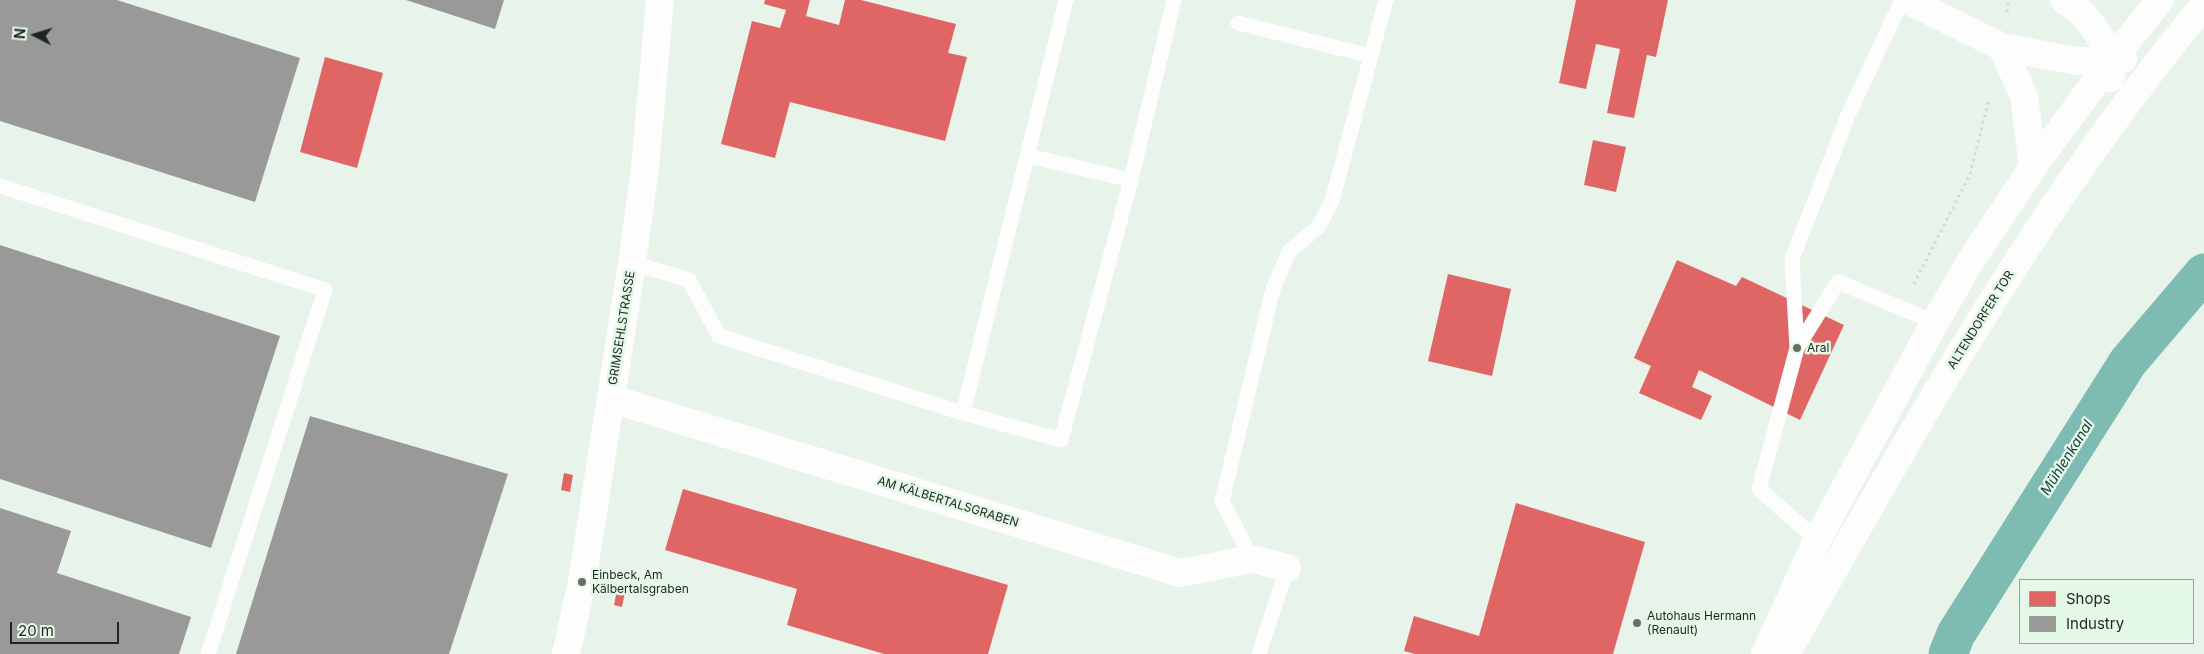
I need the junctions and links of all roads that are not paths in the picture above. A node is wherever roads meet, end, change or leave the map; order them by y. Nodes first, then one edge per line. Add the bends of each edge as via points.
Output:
1 (660, 0) edge
2 (1066, 0) edge
3 (1174, 0) edge
4 (1386, 0) edge
5 (1902, 0) edge
6 (1907, 0) edge
7 (2064, 0) edge
8 (2160, 0) edge
9 (2204, 5) edge
10 (1238, 23) dead end
11 (2002, 47) junction
12 (2166, 50) junction
13 (1371, 56) junction
14 (2111, 61) junction
15 (2112, 122) junction
16 (1028, 156) junction
17 (2033, 167) junction
18 (1131, 180) junction
19 (0, 186) edge
20 (632, 263) junction
21 (1935, 322) junction
22 (1797, 348) junction
23 (612, 399) junction
24 (963, 412) junction
25 (1817, 540) junction
26 (1252, 559) junction
27 (1287, 568) joint
28 (208, 654) edge
29 (566, 654) edge
30 (1259, 654) edge
31 (1765, 654) edge
32 (1786, 654) edge

1 - 20 main road, GRIMSEHLSTRASSE via 645,168
2 - 16 lane
3 - 18 lane
4 - 13 lane
5 - 22 lane via 1849,112 1792,259
6 - 11 main road
7 - 14 main road via 2074,5 2096,29
8 - 14 main road
9 - 12 main road, ALTENDORFER TOR
10 - 13 lane
11 - 14 main road via 2077,61
11 - 17 main road via 2024,96
12 - 14 main road
12 - 15 main road, ALTENDORFER TOR
13 - 26 lane via 1332,201 1319,226 1289,252 1272,289 1222,502
14 - 15 main road
14 - 17 main road
15 - 32 main road, ALTENDORFER TOR via 2021,254 1911,434
16 - 18 lane
16 - 24 lane
17 - 21 main road
18 - 24 lane via 1061,440
19 - 28 lane via 325,290
20 - 23 main road, GRIMSEHLSTRASSE
20 - 24 lane via 689,280 719,336
21 - 22 lane via 1838,282
21 - 25 main road
22 - 25 lane via 1759,489
23 - 26 main road, AM KÄLBERTALSGRABEN via 1180,573
23 - 29 main road, GRIMSEHLSTRASSE via 582,582
25 - 31 main road
26 - 27 main road, AM KÄLBERTALSGRABEN
27 - 30 lane

